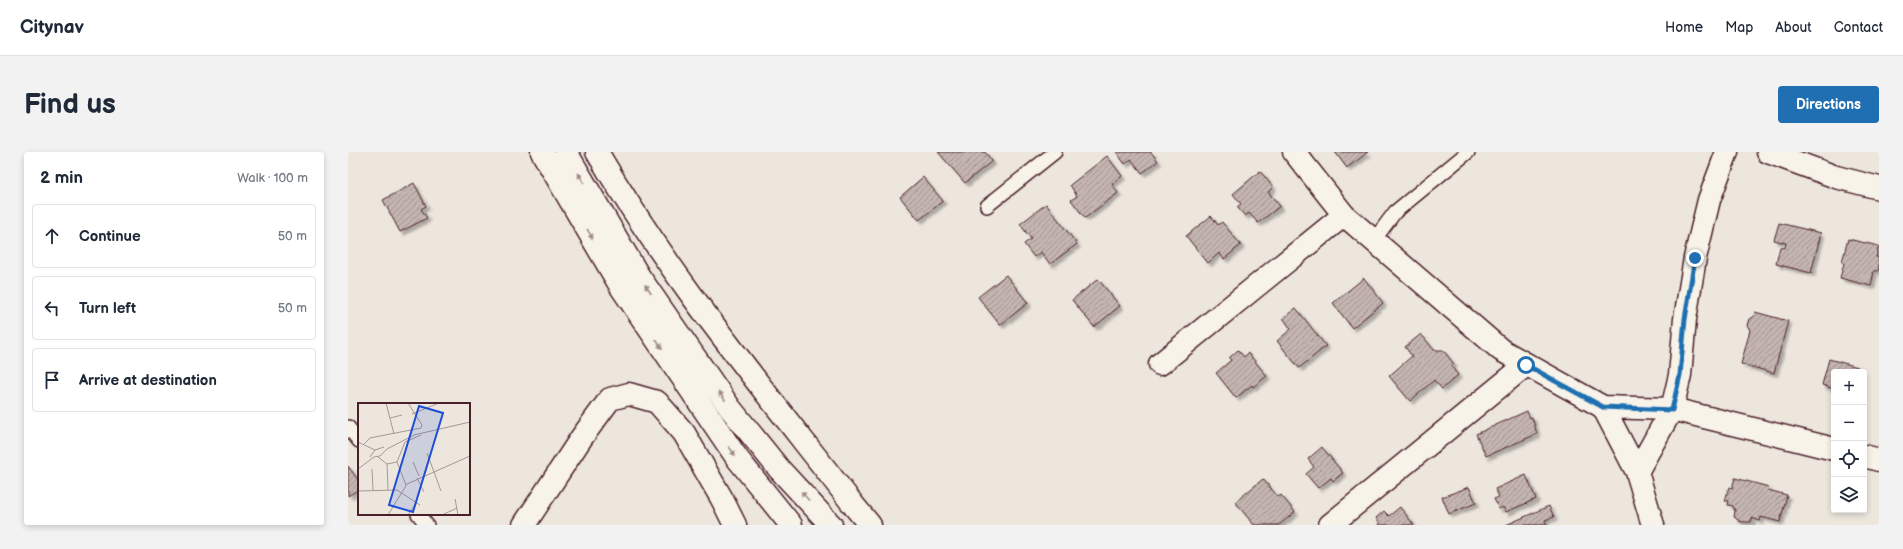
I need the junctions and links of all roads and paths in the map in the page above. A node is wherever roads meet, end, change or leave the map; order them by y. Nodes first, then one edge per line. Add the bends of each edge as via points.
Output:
1 (542, 152) edge
2 (566, 152) edge
3 (597, 152) edge
4 (1055, 152) edge
5 (1294, 152) edge
6 (1468, 152) edge
7 (1727, 152) edge
8 (1768, 152) edge
9 (1879, 188) edge
10 (987, 206) dead end
11 (1344, 215) junction
12 (1374, 240) junction
13 (1160, 364) dead end
14 (1526, 365) junction
15 (1603, 407) junction
16 (1672, 410) junction
17 (348, 427) edge
18 (358, 440) edge
19 (1831, 448) edge
20 (1867, 457) edge
21 (1879, 460) edge
22 (1637, 472) junction
23 (419, 515) edge
24 (427, 525) edge
25 (524, 525) edge
26 (735, 525) edge
27 (791, 525) edge
28 (831, 525) edge
29 (870, 525) edge
30 (1330, 525) edge
31 (1653, 525) edge

1 -> 27 street via 630,300 737,458
28 -> 2 street via 780,470 730,408 638,275
3 - 29 street via 625,199 679,278
4 - 10 lane
5 - 11 street
6 - 12 lane via 1395,212
7 - 16 street via 1709,200 1695,258 1685,319 1680,375
8 - 9 street via 1836,177
11 - 12 street
11 - 13 street
12 - 14 street via 1502,350
14 - 15 street
14 - 30 street
15 - 16 street
15 - 22 street
16 - 19 street
16 - 22 street
17 - 18 lane
20 - 21 street
22 - 31 street
23 - 24 lane
25 - 26 street via 610,399 629,394 657,402 684,433

